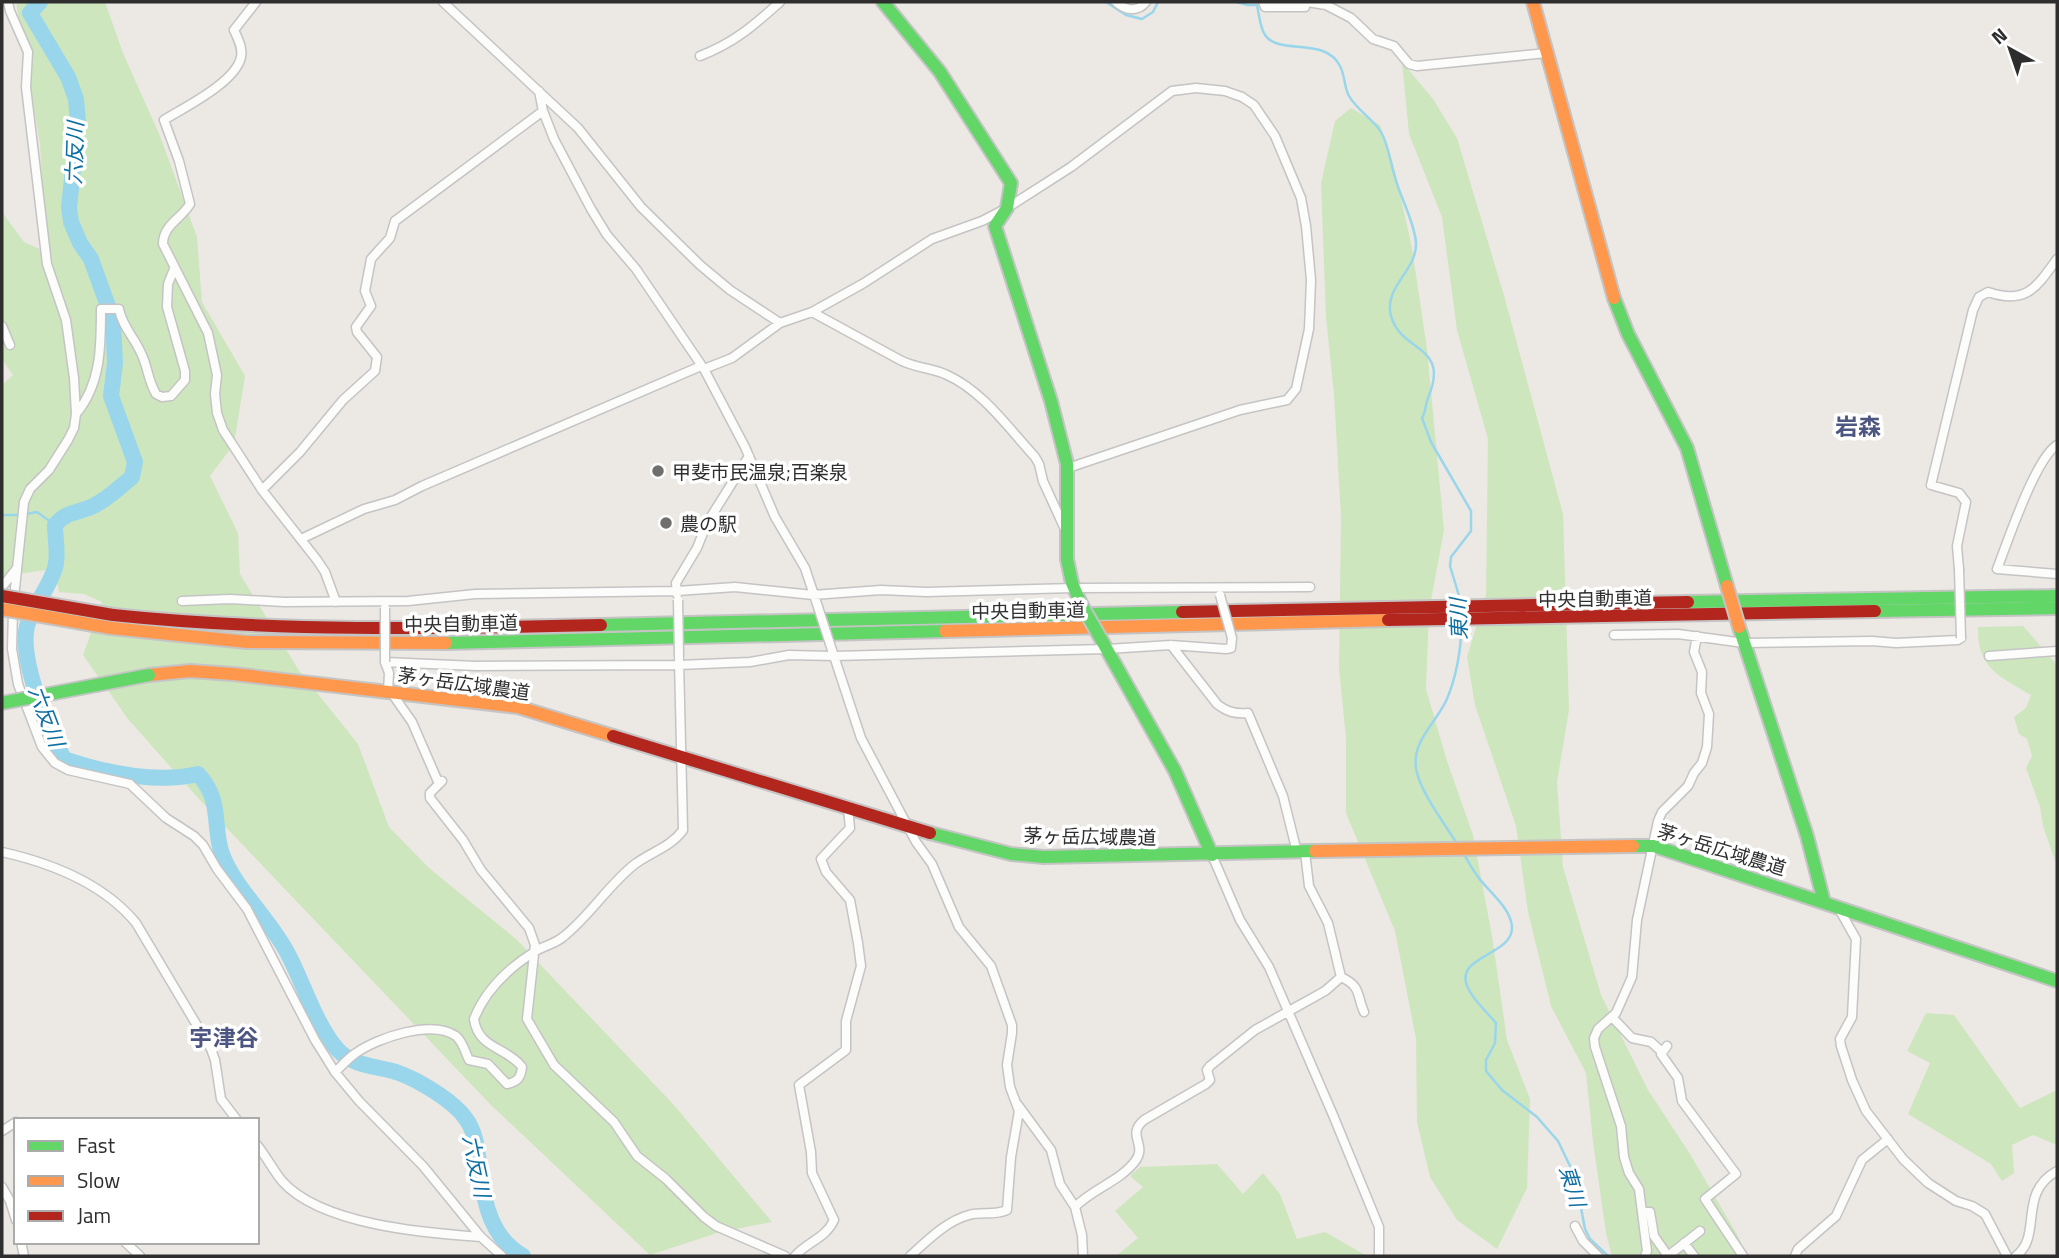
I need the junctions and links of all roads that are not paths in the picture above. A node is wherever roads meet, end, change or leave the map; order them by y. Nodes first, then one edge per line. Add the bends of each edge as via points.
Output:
1 (8, 2) edge
2 (256, 2) edge
3 (443, 2) edge
4 (780, 2) edge
5 (883, 2) edge
6 (1116, 2) edge
7 (1146, 2) edge
8 (1263, 2) edge
9 (1306, 2) edge
10 (1533, 2) edge
11 (1547, 52) junction
12 (700, 56) dead end
13 (539, 91) junction
14 (543, 111) junction
15 (1007, 208) junction
16 (2057, 259) edge
17 (174, 269) junction
18 (812, 312) junction
19 (780, 323) junction
20 (2, 326) edge
21 (10, 345) dead end
22 (702, 368) junction
23 (76, 414) junction
24 (2057, 445) edge
25 (749, 456) junction
26 (1068, 468) junction
27 (262, 490) junction
28 (1067, 533) junction
29 (301, 539) junction
30 (17, 568) junction
31 (2057, 574) edge
32 (2, 587) edge
33 (1310, 587) dead end
34 (1074, 588) junction
35 (1219, 591) junction
36 (814, 595) junction
37 (2, 596) edge
38 (677, 596) junction
39 (2057, 596) edge
40 (182, 601) dead end
41 (336, 602) junction
42 (385, 605) junction
43 (2057, 608) edge
44 (2, 609) edge
45 (1522, 613) junction
46 (112, 622) junction
47 (1614, 635) dead end
48 (1697, 636) junction
49 (1744, 643) junction
50 (1104, 644) junction
51 (1171, 645) junction
52 (2057, 651) edge
53 (834, 656) junction
54 (1989, 656) dead end
55 (679, 661) junction
56 (385, 662) junction
57 (389, 692) junction
58 (2, 703) edge
59 (682, 756) junction
60 (848, 808) junction
61 (908, 825) junction
62 (1654, 846) junction
63 (2, 852) edge
64 (1301, 852) junction
65 (1212, 855) junction
66 (1824, 902) junction
67 (1838, 906) junction
68 (535, 951) junction
69 (1341, 977) junction
70 (2057, 981) edge
71 (1287, 1010) junction
72 (1364, 1012) dead end
73 (1612, 1017) junction
74 (335, 1072) junction
75 (1018, 1104) junction
76 (236, 1118) edge
77 (1888, 1139) junction
78 (259, 1148) edge
79 (2057, 1171) edge
80 (2, 1186) edge
81 (1074, 1208) junction
82 (1642, 1212) junction
83 (14, 1214) edge
84 (1575, 1226) dead end
85 (1700, 1231) dead end
86 (481, 1237) junction
87 (1684, 1243) junction
88 (127, 1244) edge
89 (140, 1256) edge
90 (502, 1256) edge
91 (785, 1256) edge
92 (795, 1256) edge
93 (910, 1256) edge
94 (1083, 1256) edge
95 (1379, 1256) edge
96 (1598, 1256) edge
97 (1645, 1256) edge
98 (1693, 1256) edge
99 (1743, 1256) edge
100 (1795, 1256) edge
101 (2007, 1256) edge
102 (2016, 1256) edge

1 - 23 street via 28,52 26,87 47,264 66,320
2 - 17 street via 234,30 242,48 235,69 164,120 190,204 163,233
3 - 13 street
4 - 12 street via 724,47
5 - 15 main road via 940,72 1011,183
6 - 7 street via 1124,9 1136,9
8 - 9 street via 1265,7 1292,7 1306,6
9 - 11 street via 1326,5 1351,18 1373,39 1394,46 1409,64 1417,66
10 - 11 main road
11 - 49 main road, bridge via 1614,297 1687,448
13 - 14 street
13 - 19 street via 578,128 641,207 700,265
14 - 22 street via 596,218
14 - 27 street via 392,224 390,237 371,259 365,291 371,306 356,327 377,357 376,371 343,400
15 - 18 street via 932,239
15 - 26 main road via 995,226
15 - 26 street via 1072,167 1172,91 1196,88 1242,97 1254,105 1275,136 1301,198 1311,280 1309,329 1296,388 1287,400 1240,410
16 - 49 street, bridge via 2024,295 2007,299 1988,292 1973,310 1931,485 1959,493 1966,502 1958,546 1961,638 1896,643
17 - 23 street via 167,307 185,380 171,396 156,394 139,347 118,309 101,309 101,349 92,388
17 - 27 street via 208,334 223,430
18 - 19 street
18 - 28 street via 912,366 947,375 966,386 1035,457
19 - 22 street via 732,358
20 - 21 street
22 - 25 street
22 - 29 street
23 - 30 street via 68,440 30,489 23,508
24 - 31 street via 2034,478 1997,569
25 - 36 street
25 - 38 street via 676,583
26 - 28 main road
27 - 29 street
28 - 34 main road
29 - 41 street via 325,572
30 - 32 street
30 - 74 street via 12,649 18,684 42,747 68,770 130,784 203,845 247,909
33 - 35 street
34 - 35 street
34 - 36 street
34 - 50 main road, bridge
35 - 51 street, bridge via 1231,648
36 - 38 street via 735,587
36 - 53 street, bridge
37 - 46 main road, 中央自動車道, bridge
38 - 42 street via 503,593
38 - 55 street, bridge
39 - 45 main road, 中央自動車道
40 - 41 street
41 - 42 street
42 - 56 street, bridge
43 - 45 main road, 中央自動車道
44 - 46 main road, 中央自動車道, bridge
45 - 46 main road, 中央自動車道 via 452,629
47 - 48 street
48 - 49 street
48 - 62 street via 1694,652 1709,714 1707,747 1688,786 1662,812
49 - 66 main road
50 - 51 street
50 - 53 street
50 - 65 main road via 1154,729
51 - 64 street via 1217,705 1225,711 1248,713
52 - 54 street
53 - 55 street
53 - 61 street via 860,738
55 - 56 street via 476,666
55 - 59 street
56 - 57 street
57 - 58 main road, 茅ヶ岳広域農道, bridge via 190,671
57 - 59 main road, 茅ヶ岳広域農道 via 519,707
57 - 68 street via 412,722 440,783 430,798 529,928
59 - 60 main road, 茅ヶ岳広域農道
59 - 68 street via 683,820 676,840 618,879 562,938
60 - 61 main road, 茅ヶ岳広域農道
60 - 92 street via 850,828 821,864 850,900 861,966 846,1021 846,1050 799,1085 812,1173 834,1220 824,1235
61 - 65 main road, 茅ヶ岳広域農道 via 987,849 1044,858
61 - 75 street via 932,864 959,927 991,967 1012,1025 1007,1065
62 - 64 main road, 茅ヶ岳広域農道
62 - 66 main road, 茅ヶ岳広域農道
62 - 73 street via 1637,920 1632,977
63 - 76 street via 56,868 128,912 211,1049 222,1099
64 - 65 main road, 茅ヶ岳広域農道
64 - 69 street via 1309,886 1328,923
65 - 71 street
66 - 67 main road, 茅ヶ岳広域農道
67 - 70 main road, 茅ヶ岳広域農道
67 - 77 street via 1856,939 1852,1017 1841,1046 1866,1111
68 - 74 street via 487,993 474,1019 484,1041 522,1067 516,1082 507,1084 488,1064 470,1060 456,1037 432,1029 410,1031 357,1052
68 - 91 street via 527,1019 563,1076 614,1122 637,1156 704,1217
69 - 71 street via 1325,991
69 - 72 street via 1359,993
71 - 81 street via 1217,1059 1208,1070 1206,1084 1138,1125 1138,1157
71 - 95 street via 1379,1227
73 - 82 street via 1598,1029 1595,1047
73 - 99 street via 1632,1038 1665,1049 1661,1054 1678,1078 1682,1101 1736,1174 1705,1199
74 - 86 street via 423,1166
75 - 81 street via 1051,1150 1060,1184
75 - 93 street via 1007,1210 958,1219
77 - 100 street via 1862,1160 1836,1216
77 - 101 street via 1928,1183 1986,1214
78 - 86 street via 295,1192 335,1213 416,1233
79 - 102 street via 2038,1188 2026,1244
80 - 83 street
81 - 94 street
82 - 87 street via 1650,1212 1654,1236 1668,1256
82 - 97 street
84 - 96 street
85 - 87 street
86 - 90 street
87 - 98 street
88 - 89 street

